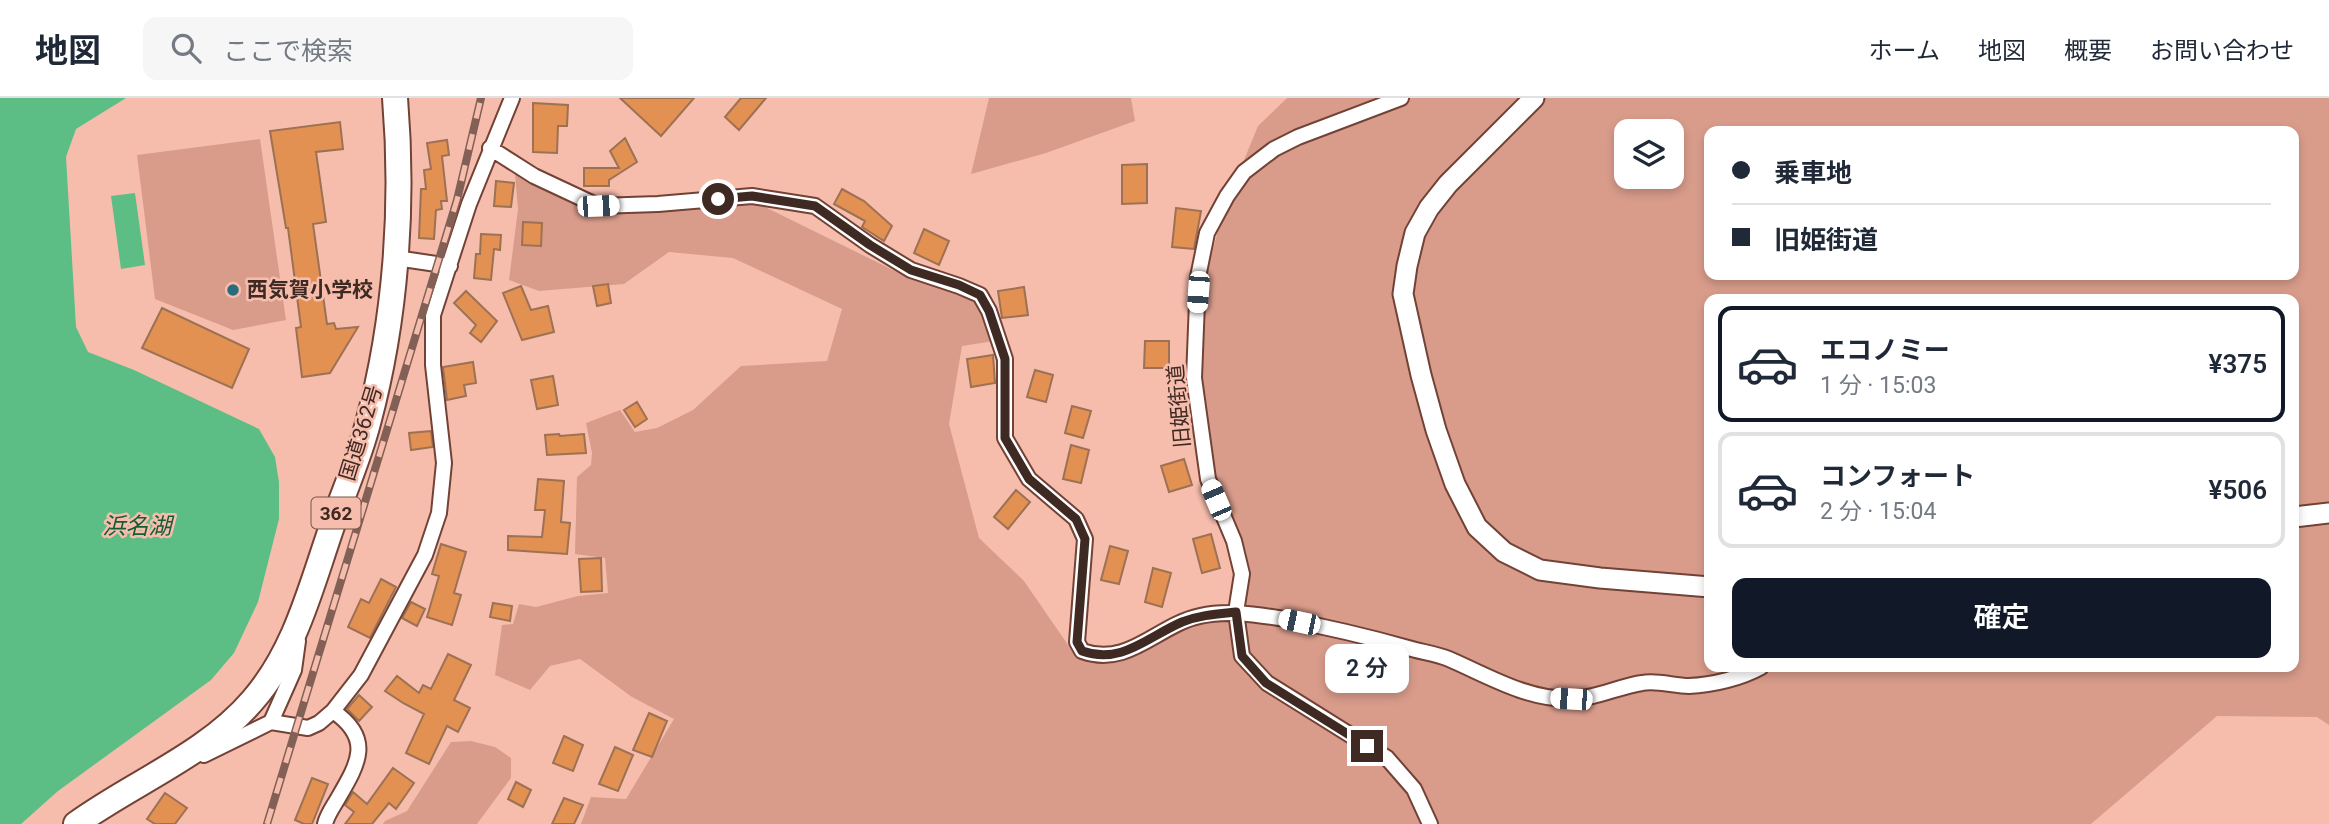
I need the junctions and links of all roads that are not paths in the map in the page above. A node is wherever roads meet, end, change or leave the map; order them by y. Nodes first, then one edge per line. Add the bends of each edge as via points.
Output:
1 (395, 98) edge
2 (1401, 98) edge
3 (1534, 98) edge
4 (513, 100) edge
5 (490, 148) junction
6 (396, 258) junction
7 (450, 266) junction
8 (2329, 513) edge
9 (2299, 516) edge
10 (1704, 586) edge
11 (1236, 612) junction
12 (301, 617) junction
13 (1752, 672) edge
14 (334, 711) junction
15 (271, 722) junction
16 (192, 751) junction
17 (76, 824) edge
18 (325, 824) edge
19 (1430, 824) edge

1 - 6 highway, 国道362号 / 362
2 - 11 street, 旧姫街道 via 1274,149 1244,172 1207,233 1198,277 1194,378 1208,479 1234,541 1242,574
3 - 10 street via 1448,184 1415,233 1403,294 1436,430 1455,484 1477,527 1504,552 1540,570
4 - 5 street
5 - 7 street
5 - 11 street via 534,176 598,206 752,196 815,206 911,270 980,295 1005,359 1005,438 1029,479 1076,519 1085,539 1077,642 1082,651 1104,657 1120,654 1199,616
6 - 7 street
6 - 12 highway, 国道362号 / 362 via 368,424
7 - 14 street via 433,315 433,365 444,463 439,513 405,594 361,675
8 - 9 street
11 - 13 street via 1385,641 1451,660 1516,689 1554,698 1605,694 1643,682 1691,686
11 - 19 street, 旧姫街道 via 1242,656 1266,683 1387,758 1414,789
12 - 15 street via 293,670
12 - 16 highway, 国道362号 / 362 via 253,700
14 - 15 street via 308,728
14 - 18 street via 350,722 360,744 355,768
15 - 16 street via 206,756
16 - 17 highway, 国道362号 / 362

